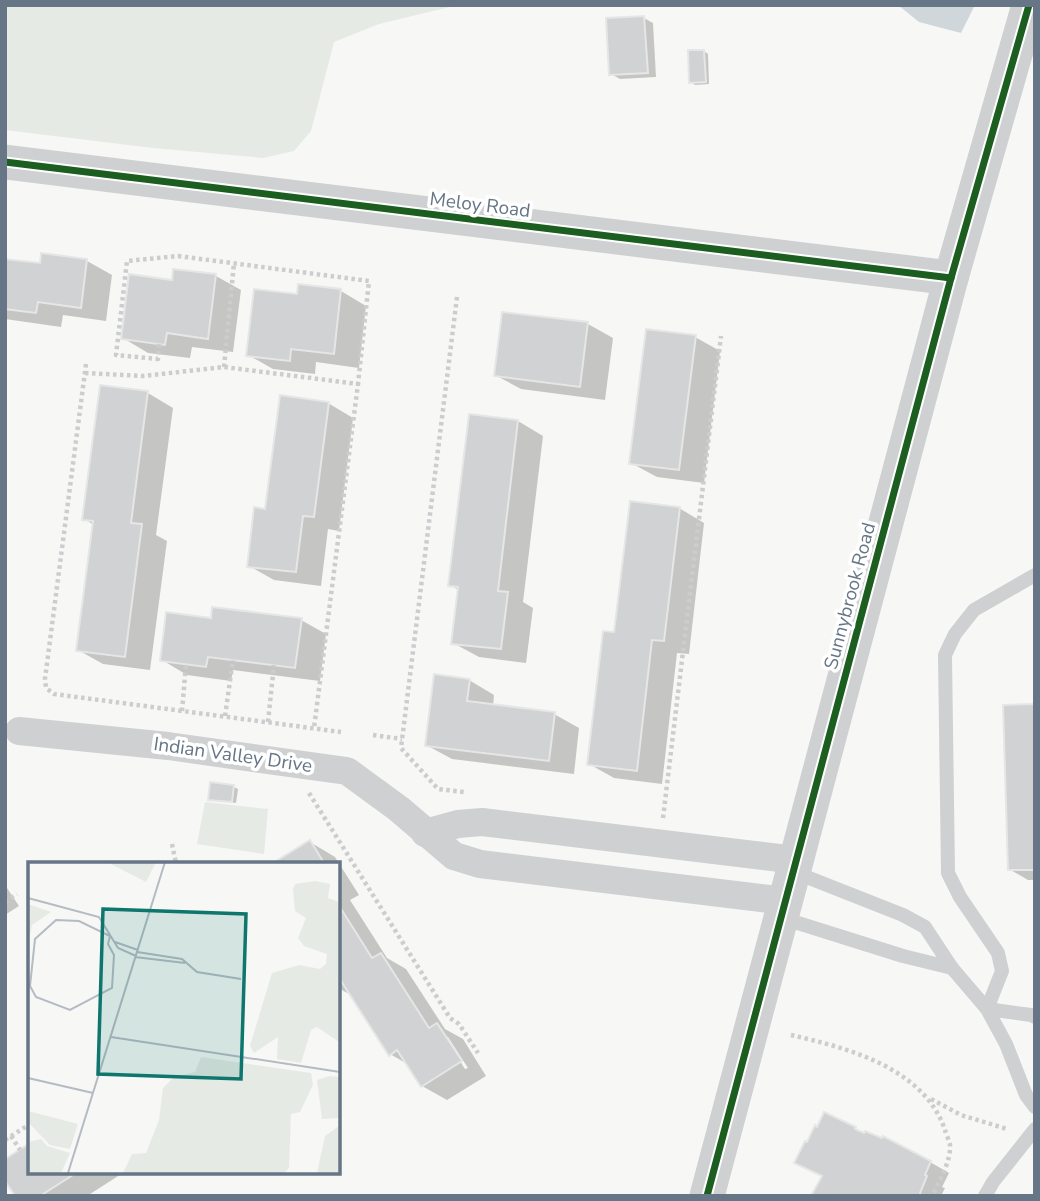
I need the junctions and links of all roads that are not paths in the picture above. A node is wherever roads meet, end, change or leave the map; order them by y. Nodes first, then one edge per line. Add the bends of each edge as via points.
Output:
1 (1029, 5) edge
2 (5, 162) edge
3 (951, 278) junction
4 (1035, 575) edge
5 (19, 731) dead end
6 (425, 833) junction
7 (789, 888) junction
8 (952, 968) junction
9 (987, 1009) junction
10 (1034, 1015) edge
11 (1035, 1107) edge
12 (1031, 1133) edge
13 (707, 1196) edge
14 (985, 1196) edge

1 - 3 street, Sunnybrook Road
2 - 3 street, Meloy Road
3 - 7 street, Sunnybrook Road
4 - 9 lane via 974,610 945,654 948,873 998,953 1002,971
5 - 6 street, Indian Valley Drive via 347,771
6 - 7 street via 482,822
6 - 7 street, Indian Valley Drive via 454,856 480,864
7 - 8 lane via 903,956
7 - 8 lane via 903,915 925,927
7 - 13 street, Sunnybrook Road
8 - 9 lane
9 - 10 lane
9 - 11 lane
12 - 14 lane

